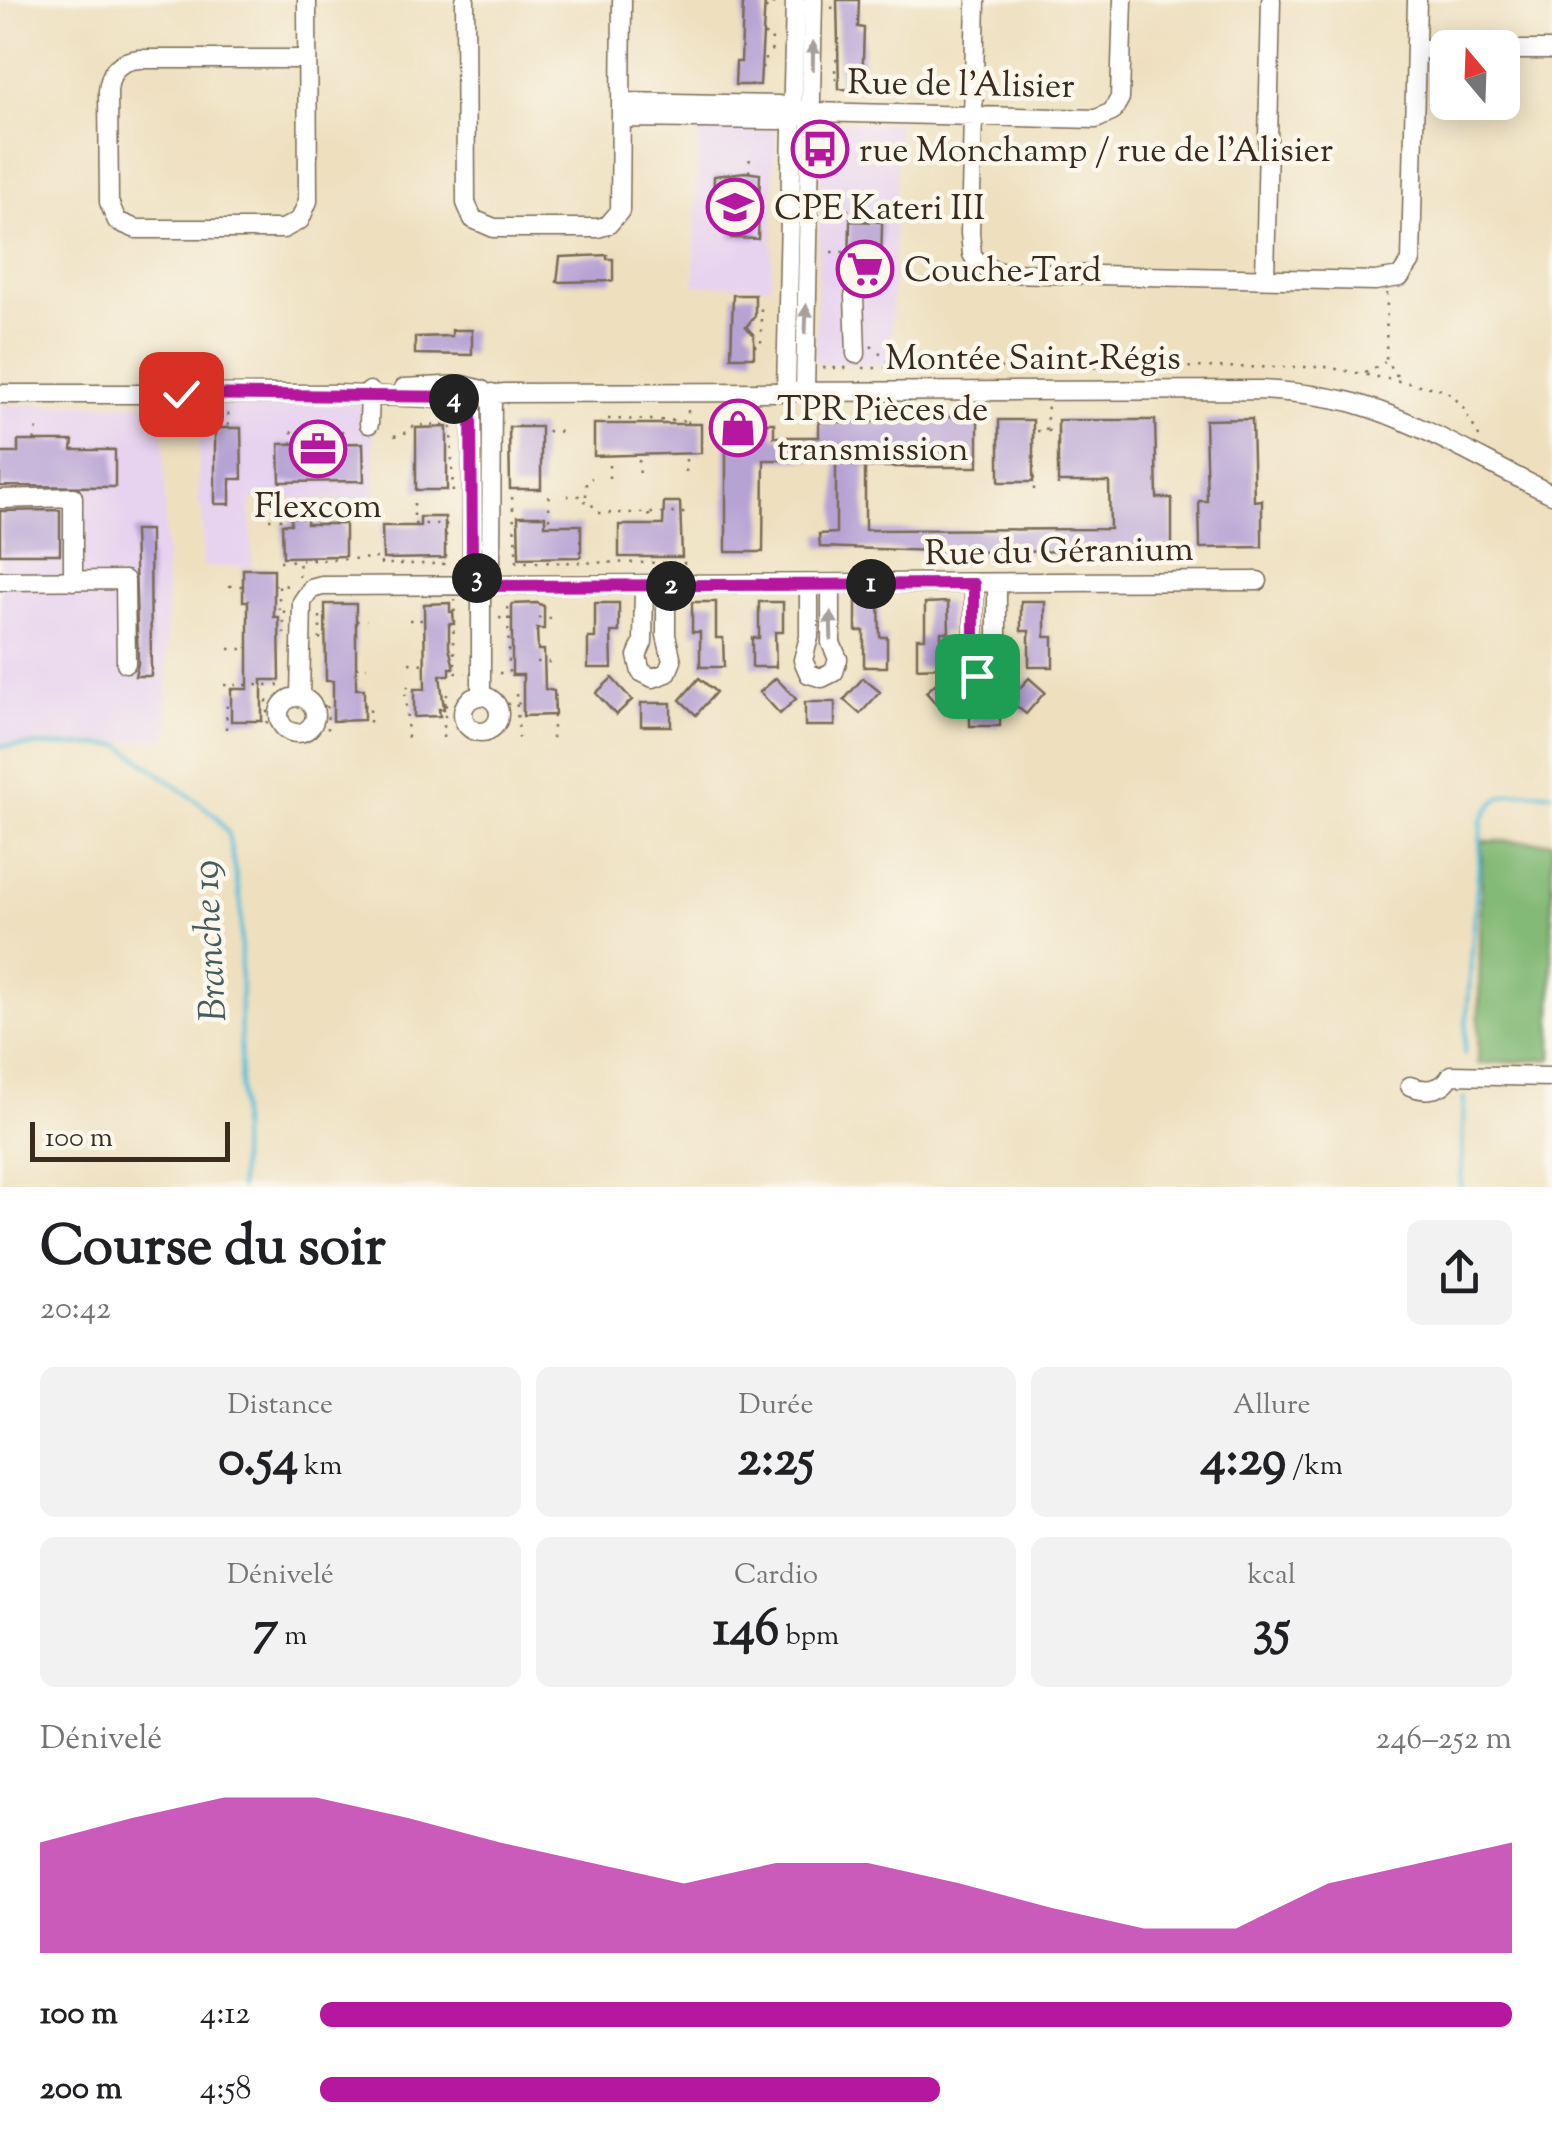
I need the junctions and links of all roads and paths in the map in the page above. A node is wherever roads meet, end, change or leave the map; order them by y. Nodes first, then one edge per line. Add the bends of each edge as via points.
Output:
1 (307, 0) edge
2 (465, 0) edge
3 (622, 0) edge
4 (773, 0) edge
5 (795, 0) edge
6 (833, 0) edge
7 (976, 0) edge
8 (1123, 0) edge
9 (1271, 0) edge
10 (1418, 0) edge
11 (818, 4) edge
12 (764, 8) dead end
13 (764, 35) dead end
14 (839, 38) dead end
15 (763, 46) dead end
16 (771, 47) junction
17 (1416, 49) junction
18 (1430, 49) edge
19 (1520, 50) edge
20 (1552, 50) edge
21 (765, 58) dead end
22 (771, 58) dead end
23 (307, 59) junction
24 (761, 67) dead end
25 (840, 79) dead end
26 (623, 110) junction
27 (812, 112) junction
28 (792, 113) junction
29 (973, 116) junction
30 (750, 152) dead end
31 (749, 172) dead end
32 (844, 199) dead end
33 (850, 217) junction
34 (861, 218) dead end
35 (831, 252) dead end
36 (849, 252) junction
37 (849, 272) dead end
38 (1265, 279) junction
39 (1387, 289) dead end
40 (854, 296) dead end
41 (756, 308) dead end
42 (754, 346) dead end
43 (856, 355) junction
44 (1386, 361) junction
45 (896, 368) dead end
46 (817, 369) dead end
47 (1363, 374) dead end
48 (1402, 382) dead end
49 (786, 390) junction
50 (805, 391) junction
51 (471, 392) junction
52 (370, 393) junction
53 (492, 393) junction
54 (0, 394) edge
55 (1046, 402) dead end
56 (688, 405) dead end
57 (609, 406) dead end
58 (228, 413) dead end
59 (763, 422) dead end
60 (743, 423) dead end
61 (292, 424) dead end
62 (318, 424) dead end
63 (342, 424) dead end
64 (369, 424) dead end
65 (37, 428) dead end
66 (228, 428) dead end
67 (504, 431) dead end
68 (1046, 431) junction
69 (566, 432) dead end
70 (394, 436) dead end
71 (34, 441) dead end
72 (450, 442) junction
73 (461, 442) dead end
74 (342, 443) dead end
75 (292, 444) dead end
76 (318, 444) dead end
77 (686, 459) dead end
78 (609, 460) dead end
79 (640, 460) dead end
80 (447, 473) dead end
81 (453, 473) junction
82 (461, 473) dead end
83 (592, 478) dead end
84 (609, 478) dead end
85 (640, 478) dead end
86 (686, 478) dead end
87 (1034, 490) dead end
88 (1058, 490) dead end
89 (1552, 494) edge
90 (549, 496) dead end
91 (567, 496) dead end
92 (453, 497) dead end
93 (512, 497) dead end
94 (386, 498) dead end
95 (414, 498) dead end
96 (586, 498) junction
97 (0, 500) edge
98 (598, 506) dead end
99 (362, 509) dead end
100 (598, 513) dead end
101 (649, 513) junction
102 (687, 513) dead end
103 (362, 518) dead end
104 (269, 519) dead end
105 (549, 525) dead end
106 (650, 525) dead end
107 (564, 557) dead end
108 (634, 557) dead end
109 (665, 557) dead end
110 (429, 558) dead end
111 (300, 559) junction
112 (535, 560) junction
113 (280, 561) dead end
114 (399, 561) junction
115 (634, 563) junction
116 (665, 563) junction
117 (687, 563) dead end
118 (429, 564) junction
119 (565, 564) junction
120 (535, 574) dead end
121 (429, 575) dead end
122 (564, 575) dead end
123 (299, 576) dead end
124 (399, 576) dead end
125 (639, 580) junction
126 (666, 580) junction
127 (0, 581) edge
128 (73, 581) junction
129 (1258, 581) dead end
130 (974, 584) junction
131 (997, 584) junction
132 (809, 585) junction
133 (831, 585) junction
134 (229, 586) dead end
135 (243, 586) dead end
136 (481, 586) junction
137 (299, 591) dead end
138 (456, 596) dead end
139 (506, 596) dead end
140 (320, 616) dead end
141 (454, 618) junction
142 (467, 618) dead end
143 (495, 618) dead end
144 (511, 618) junction
145 (538, 618) dead end
146 (552, 618) dead end
147 (408, 620) dead end
148 (424, 620) dead end
149 (356, 621) dead end
150 (367, 621) dead end
151 (284, 634) dead end
152 (320, 644) dead end
153 (229, 649) dead end
154 (248, 649) dead end
155 (537, 662) dead end
156 (552, 662) dead end
157 (126, 663) dead end
158 (409, 664) dead end
159 (424, 664) dead end
160 (356, 667) dead end
161 (367, 667) dead end
162 (468, 673) dead end
163 (495, 673) dead end
164 (229, 678) dead end
165 (285, 679) dead end
166 (556, 690) dead end
167 (410, 692) dead end
168 (446, 694) dead end
169 (516, 694) dead end
170 (481, 696) dead end
171 (300, 697) dead end
172 (267, 700) dead end
173 (516, 703) junction
174 (523, 703) dead end
175 (556, 703) junction
176 (231, 704) dead end
177 (405, 704) junction
178 (414, 704) dead end
179 (445, 704) junction
180 (456, 704) dead end
181 (507, 704) dead end
182 (548, 704) dead end
183 (364, 705) dead end
184 (333, 706) dead end
185 (226, 729) dead end
186 (267, 730) dead end
187 (328, 730) dead end
188 (370, 730) dead end
189 (408, 738) dead end
190 (443, 738) dead end
191 (518, 738) dead end
192 (552, 739) dead end
193 (1552, 1077) edge
194 (1410, 1086) dead end

1 - 23 street
2 - 26 street via 466,202 480,224 608,225 622,204
3 - 26 street
4 - 12 path via 773,8
5 - 28 street
6 - 11 path via 834,9
7 - 29 street
8 - 29 street, Rue de l'Alisier via 1120,98 1112,112 1096,119
9 - 38 street
10 - 17 street
27 -> 11 street
13 - 16 path via 772,36
14 - 25 path via 834,79
15 - 16 path
16 - 22 path
17 - 18 street
17 - 38 street via 1412,251 1404,274 1387,281
19 - 20 street
21 - 24 path
23 - 23 street via 308,201 300,220 283,228 136,229 117,221 109,202 108,91 119,65 139,59
26 - 28 street, Rue de l'Alisier via 779,120
27 - 28 street, Rue de l'Alisier
27 - 29 street, Rue de l'Alisier
50 -> 27 street
28 - 49 street
29 - 38 street via 970,233 979,266 1003,273
30 - 31 path
32 - 33 path
33 - 34 path
33 - 36 path
35 - 36 path
36 - 37 path
39 - 44 path
40 - 43 street
41 - 42 path via 760,346
43 - 45 path
43 - 46 path, Montée Saint-Régis
44 - 47 path
44 - 48 path
49 - 50 street, Montée Saint-Régis
49 - 53 street, Montée Saint-Régis
50 - 89 street, Montée Saint-Régis via 1204,388 1310,394 1395,417
51 - 52 street, Montée Saint-Régis via 432,385
51 - 53 street, Montée Saint-Régis
51 - 136 street via 472,566
52 - 54 street, Montée Saint-Régis
52 - 64 street
53 - 136 street via 491,566
55 - 68 path
56 - 57 path via 688,422 608,422
58 - 66 path
59 - 60 path via 734,422
61 - 75 path
62 - 76 path
63 - 74 path
65 - 71 path
67 - 69 path via 542,426
68 - 87 path via 1033,431
68 - 88 path via 1058,431
70 - 72 path via 414,425 451,425
72 - 73 path
72 - 81 path
77 - 86 path
78 - 84 path
79 - 85 path
80 - 81 path
81 - 82 path
81 - 92 path
83 - 96 path via 586,480
90 - 105 path
91 - 96 path
93 - 112 path via 516,559
94 - 99 path
95 - 118 path via 414,525 446,524 446,564
96 - 98 path via 586,505
97 - 128 street via 62,492 73,497
100 - 101 path
101 - 102 path
101 - 106 path
103 - 104 path
107 - 119 path
108 - 115 path
109 - 116 path
110 - 118 path
111 - 113 path
111 - 114 path
111 - 123 path
112 - 119 path
112 - 120 path
114 - 118 path
114 - 124 path
115 - 116 path
115 - 119 path
115 - 125 path
116 - 117 path
116 - 126 path
118 - 121 path
119 - 122 path
125 - 126 street, Rue du Géranium
125 - 126 street via 643,642 637,661 653,678 671,665
125 - 136 street, Rue du Géranium
126 - 132 street, Rue du Géranium
127 - 128 street
128 - 157 street via 125,580
129 - 131 street, Rue du Géranium
130 - 131 street, Rue du Géranium
130 - 131 street via 968,662 986,678 1003,661
130 - 133 street, Rue du Géranium
132 - 133 street, Rue du Géranium
132 -> 133 street via 802,660 809,674 822,678 838,664
134 - 135 path
136 - 170 street
136 - 171 street, Rue du Géranium via 311,590 302,605
137 - 151 path via 277,584
138 - 141 path
139 - 144 path
140 - 152 path
141 - 142 path
141 - 162 path via 456,673
143 - 144 path
144 - 163 path via 509,673
145 - 146 path
147 - 148 path
149 - 150 path
153 - 154 path
155 - 156 path
158 - 159 path
160 - 161 path
164 - 165 path via 226,685
166 - 175 path
167 - 177 path via 405,688
168 - 179 path
169 - 173 path
172 - 186 path
173 - 174 path
173 - 181 path
173 - 191 path
175 - 182 path
175 - 192 path
176 - 185 path
177 - 178 path
177 - 189 path
179 - 180 path
179 - 190 path
183 - 188 path via 370,705
184 - 187 path via 325,706
193 - 194 street via 1450,1076 1434,1088

